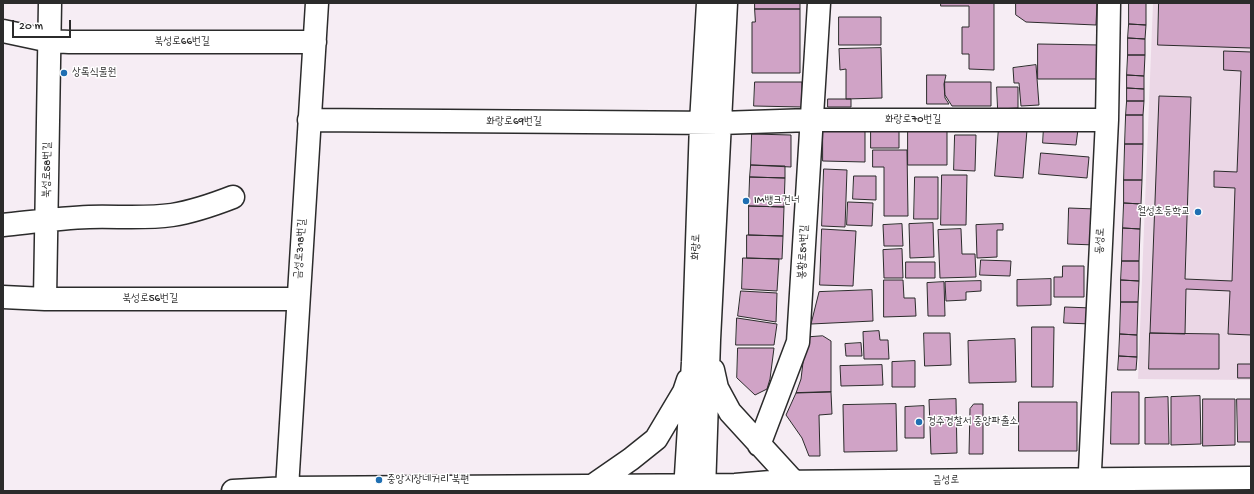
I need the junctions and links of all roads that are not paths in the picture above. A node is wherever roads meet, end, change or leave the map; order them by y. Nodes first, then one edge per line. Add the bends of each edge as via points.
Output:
1 (50, 3) edge
2 (317, 3) edge
3 (708, 3) edge
4 (726, 3) edge
5 (819, 3) edge
6 (1109, 3) edge
7 (3, 31) edge
8 (50, 41) junction
9 (315, 42) junction
10 (309, 120) junction
11 (812, 120) junction
12 (1107, 120) junction
13 (710, 123) junction
14 (233, 196) dead end
15 (47, 219) junction
16 (3, 225) edge
17 (3, 297) edge
18 (45, 298) junction
19 (298, 299) junction
20 (700, 355) junction
21 (759, 445) junction
22 (1251, 478) edge
23 (794, 482) junction
24 (1089, 485) edge
25 (592, 486) junction
26 (694, 488) edge
27 (284, 490) edge
28 (233, 491) edge

1 - 8 street
2 - 9 street, 금성로318번길
3 - 13 street, 화랑로
4 - 13 street, 화랑로
5 - 11 street, 봉황로51번길
6 - 12 street, 동성로
7 - 8 street, 북성로66번길
8 - 9 street, 북성로66번길
8 - 15 street, 북성로58번길
9 - 10 street, 금성로318번길
10 - 13 street, 화랑로69번길
10 - 19 street, 금성로318번길
11 - 12 street, 화랑로70번길
11 - 13 street, 화랑로70번길
11 - 21 street, 봉황로51번길 via 798,342
12 - 24 street, 동성로
13 - 20 street, 화랑로
14 - 15 street via 172,215
15 - 16 street
15 - 18 street, 북성로58번길
17 - 18 street, 북성로56번길
18 - 19 street, 북성로56번길
19 - 27 street, 금성로318번길
20 - 21 street via 730,412
20 - 25 street via 684,392 656,439
20 - 26 street, 화랑로
21 - 23 street
22 - 24 street, 금성로
23 - 24 street, 금성로
23 - 26 street, 금성로
25 - 26 street, 금성로
25 - 27 street, 금성로
27 - 28 street, 금성로

